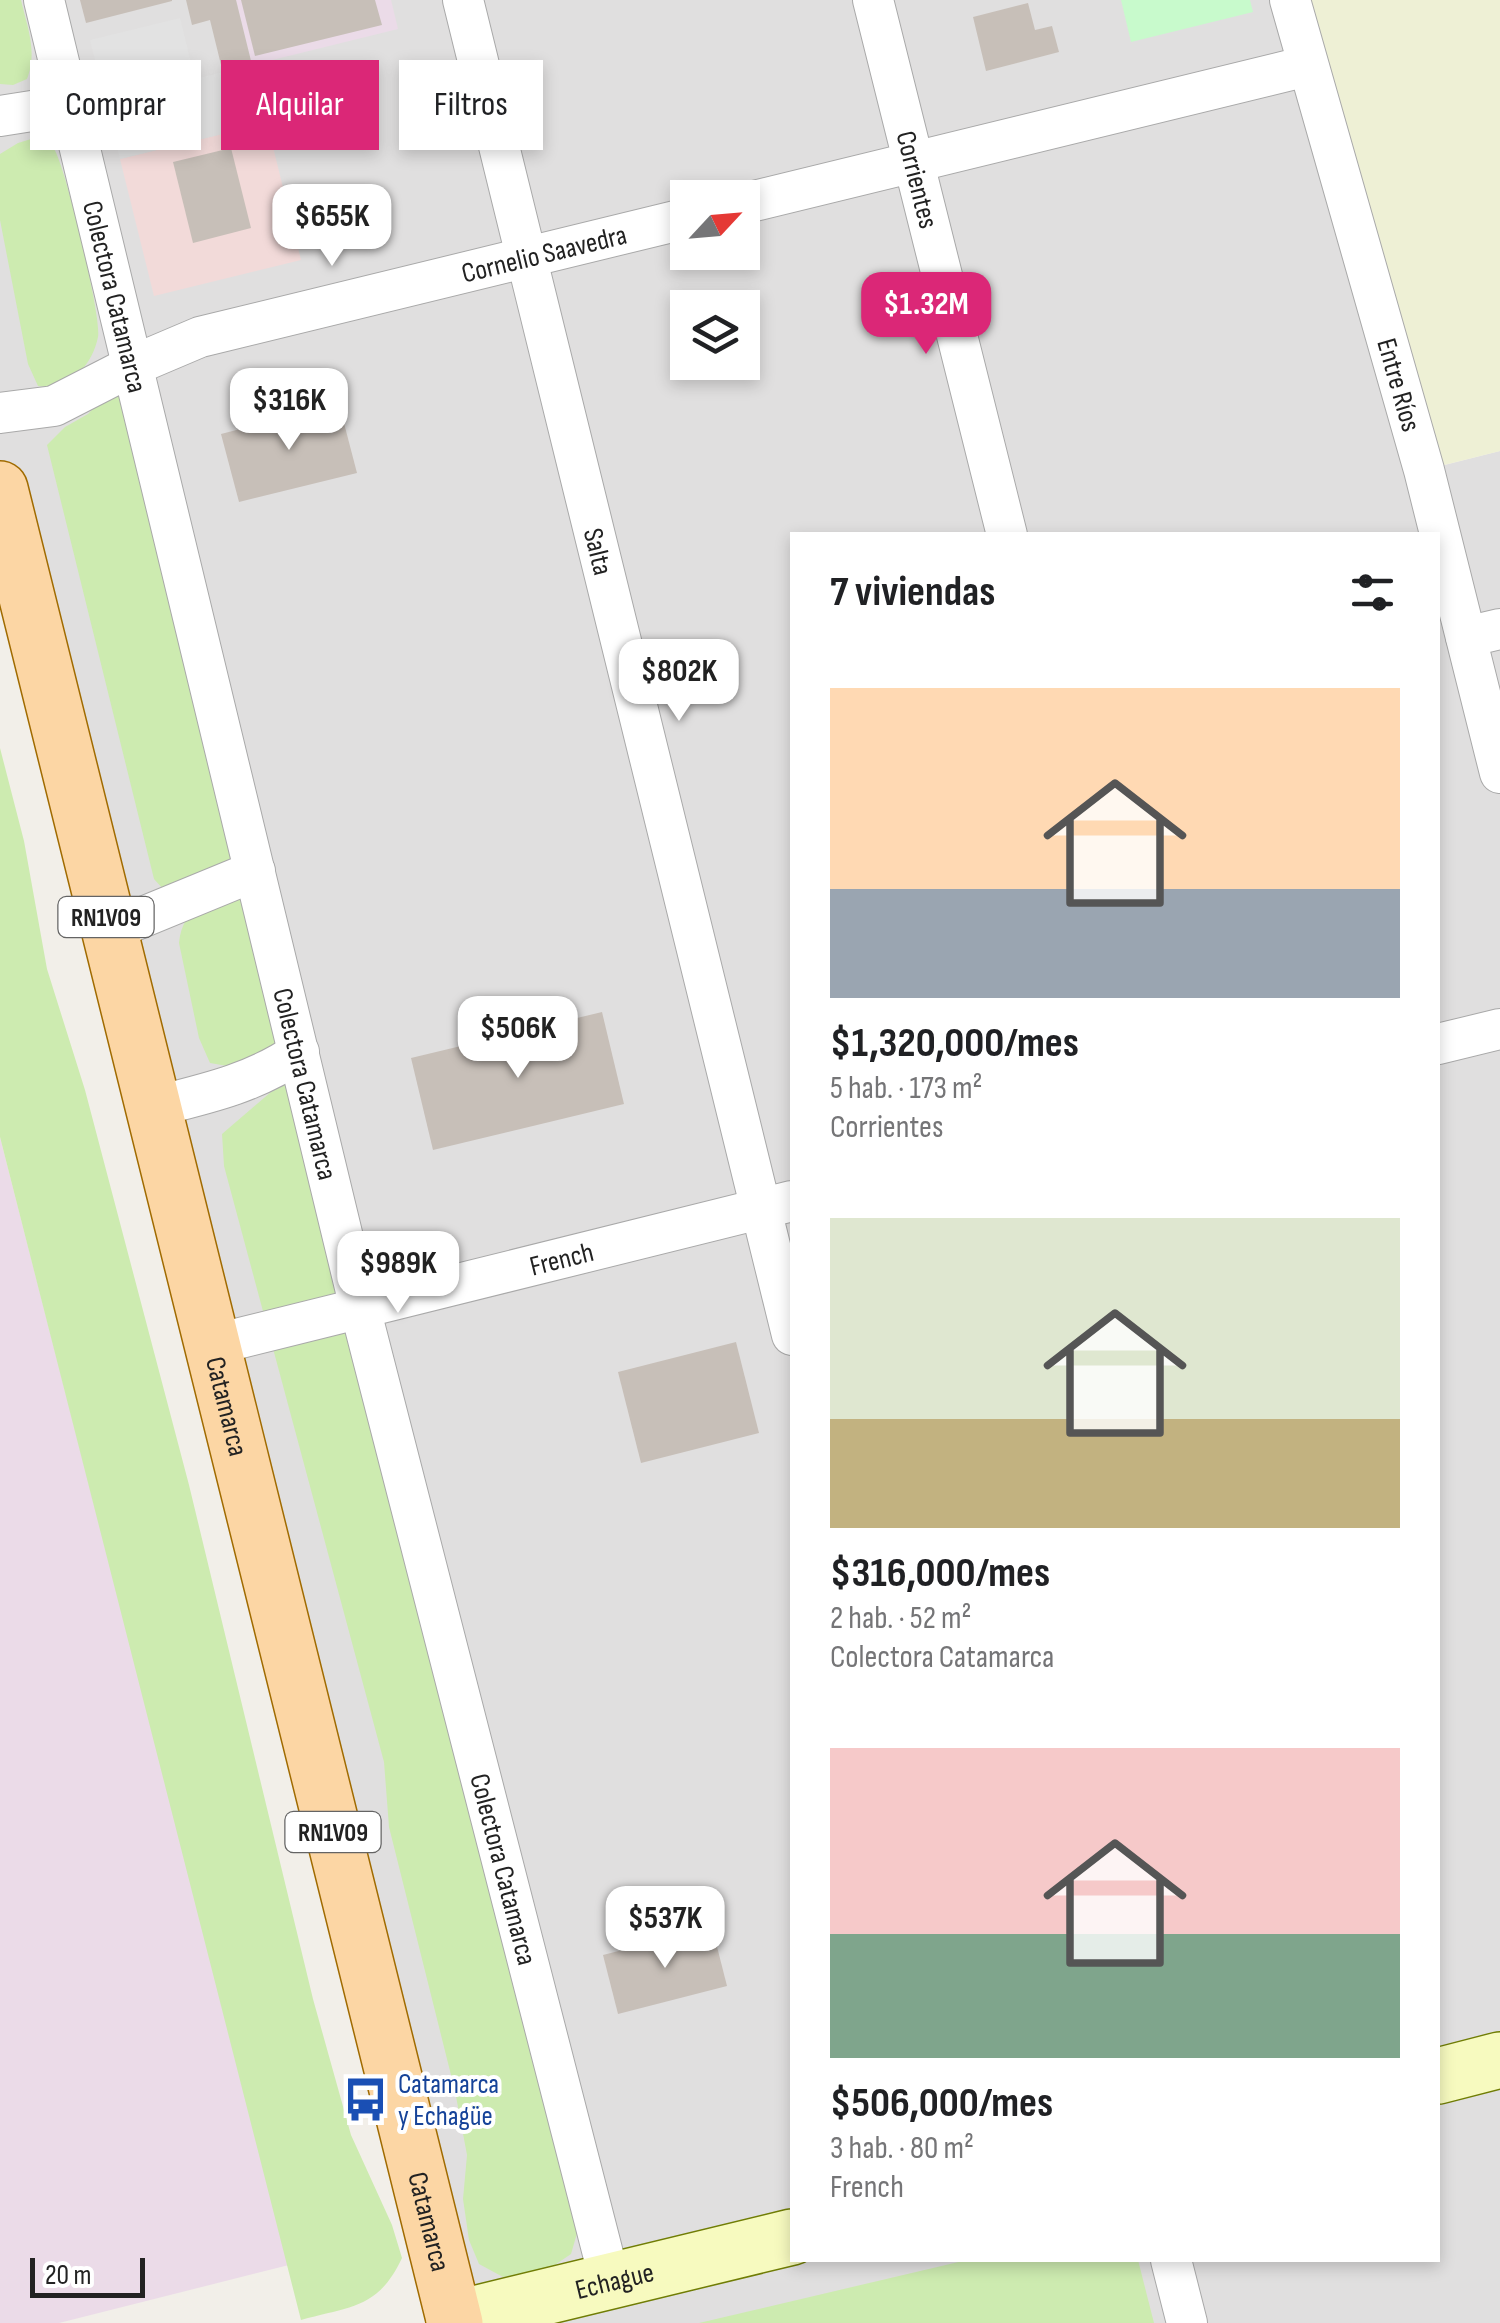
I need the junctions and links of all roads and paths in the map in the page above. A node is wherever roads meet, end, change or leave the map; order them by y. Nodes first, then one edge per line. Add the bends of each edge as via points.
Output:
1 (44, 0) edge
2 (463, 0) edge
3 (873, 0) edge
4 (1290, 0) edge
5 (59, 60) edge
6 (1307, 66) junction
7 (30, 111) edge
8 (0, 116) edge
9 (81, 150) edge
10 (913, 162) junction
11 (760, 200) edge
12 (670, 222) edge
13 (528, 257) junction
14 (134, 365) junction
15 (0, 413) edge
16 (0, 489) edge
17 (1006, 532) edge
18 (1483, 633) edge
19 (1500, 773) edge
20 (255, 870) junction
21 (109, 932) junction
22 (1500, 1029) edge
23 (1440, 1044) edge
24 (299, 1052) junction
25 (154, 1107) junction
26 (777, 1204) edge
27 (360, 1308) junction
28 (790, 1318) edge
29 (212, 1345) junction
30 (1500, 2060) edge
31 (1440, 2075) edge
32 (790, 2237) edge
33 (1172, 2262) edge
34 (610, 2281) junction
35 (448, 2322) edge
36 (1187, 2323) edge

1 - 5 street, Colectora Catamarca
2 - 13 street, Salta
3 - 10 street, Corrientes
4 - 6 street, Entre Ríos
6 - 10 street
6 - 18 street, Entre Ríos via 1424,470
7 - 8 street
9 - 14 street, Colectora Catamarca
10 - 11 street
10 - 17 street, Corrientes
12 - 13 street, Cornelio Saavedra
13 - 14 street, Cornelio Saavedra via 200,338
13 - 26 street, Salta
14 - 15 street, Cornelio Saavedra via 54,406
14 - 20 street, Colectora Catamarca
16 - 21 main road, Catamarca / RN1V09
18 - 19 street, Entre Ríos
20 - 21 street
20 - 24 street, Colectora Catamarca
21 - 25 main road, Catamarca / RN1V09
22 - 23 street
24 - 25 street via 270,1072
24 - 27 street, Colectora Catamarca
25 - 29 main road, Catamarca / RN1V09
26 - 27 street, French
26 - 28 street, Salta
27 - 29 street, French
27 - 34 street, Colectora Catamarca
29 - 35 main road, Catamarca / RN1V09
30 - 31 street
32 - 34 street, Echague
33 - 36 street
34 - 35 street, Echague

